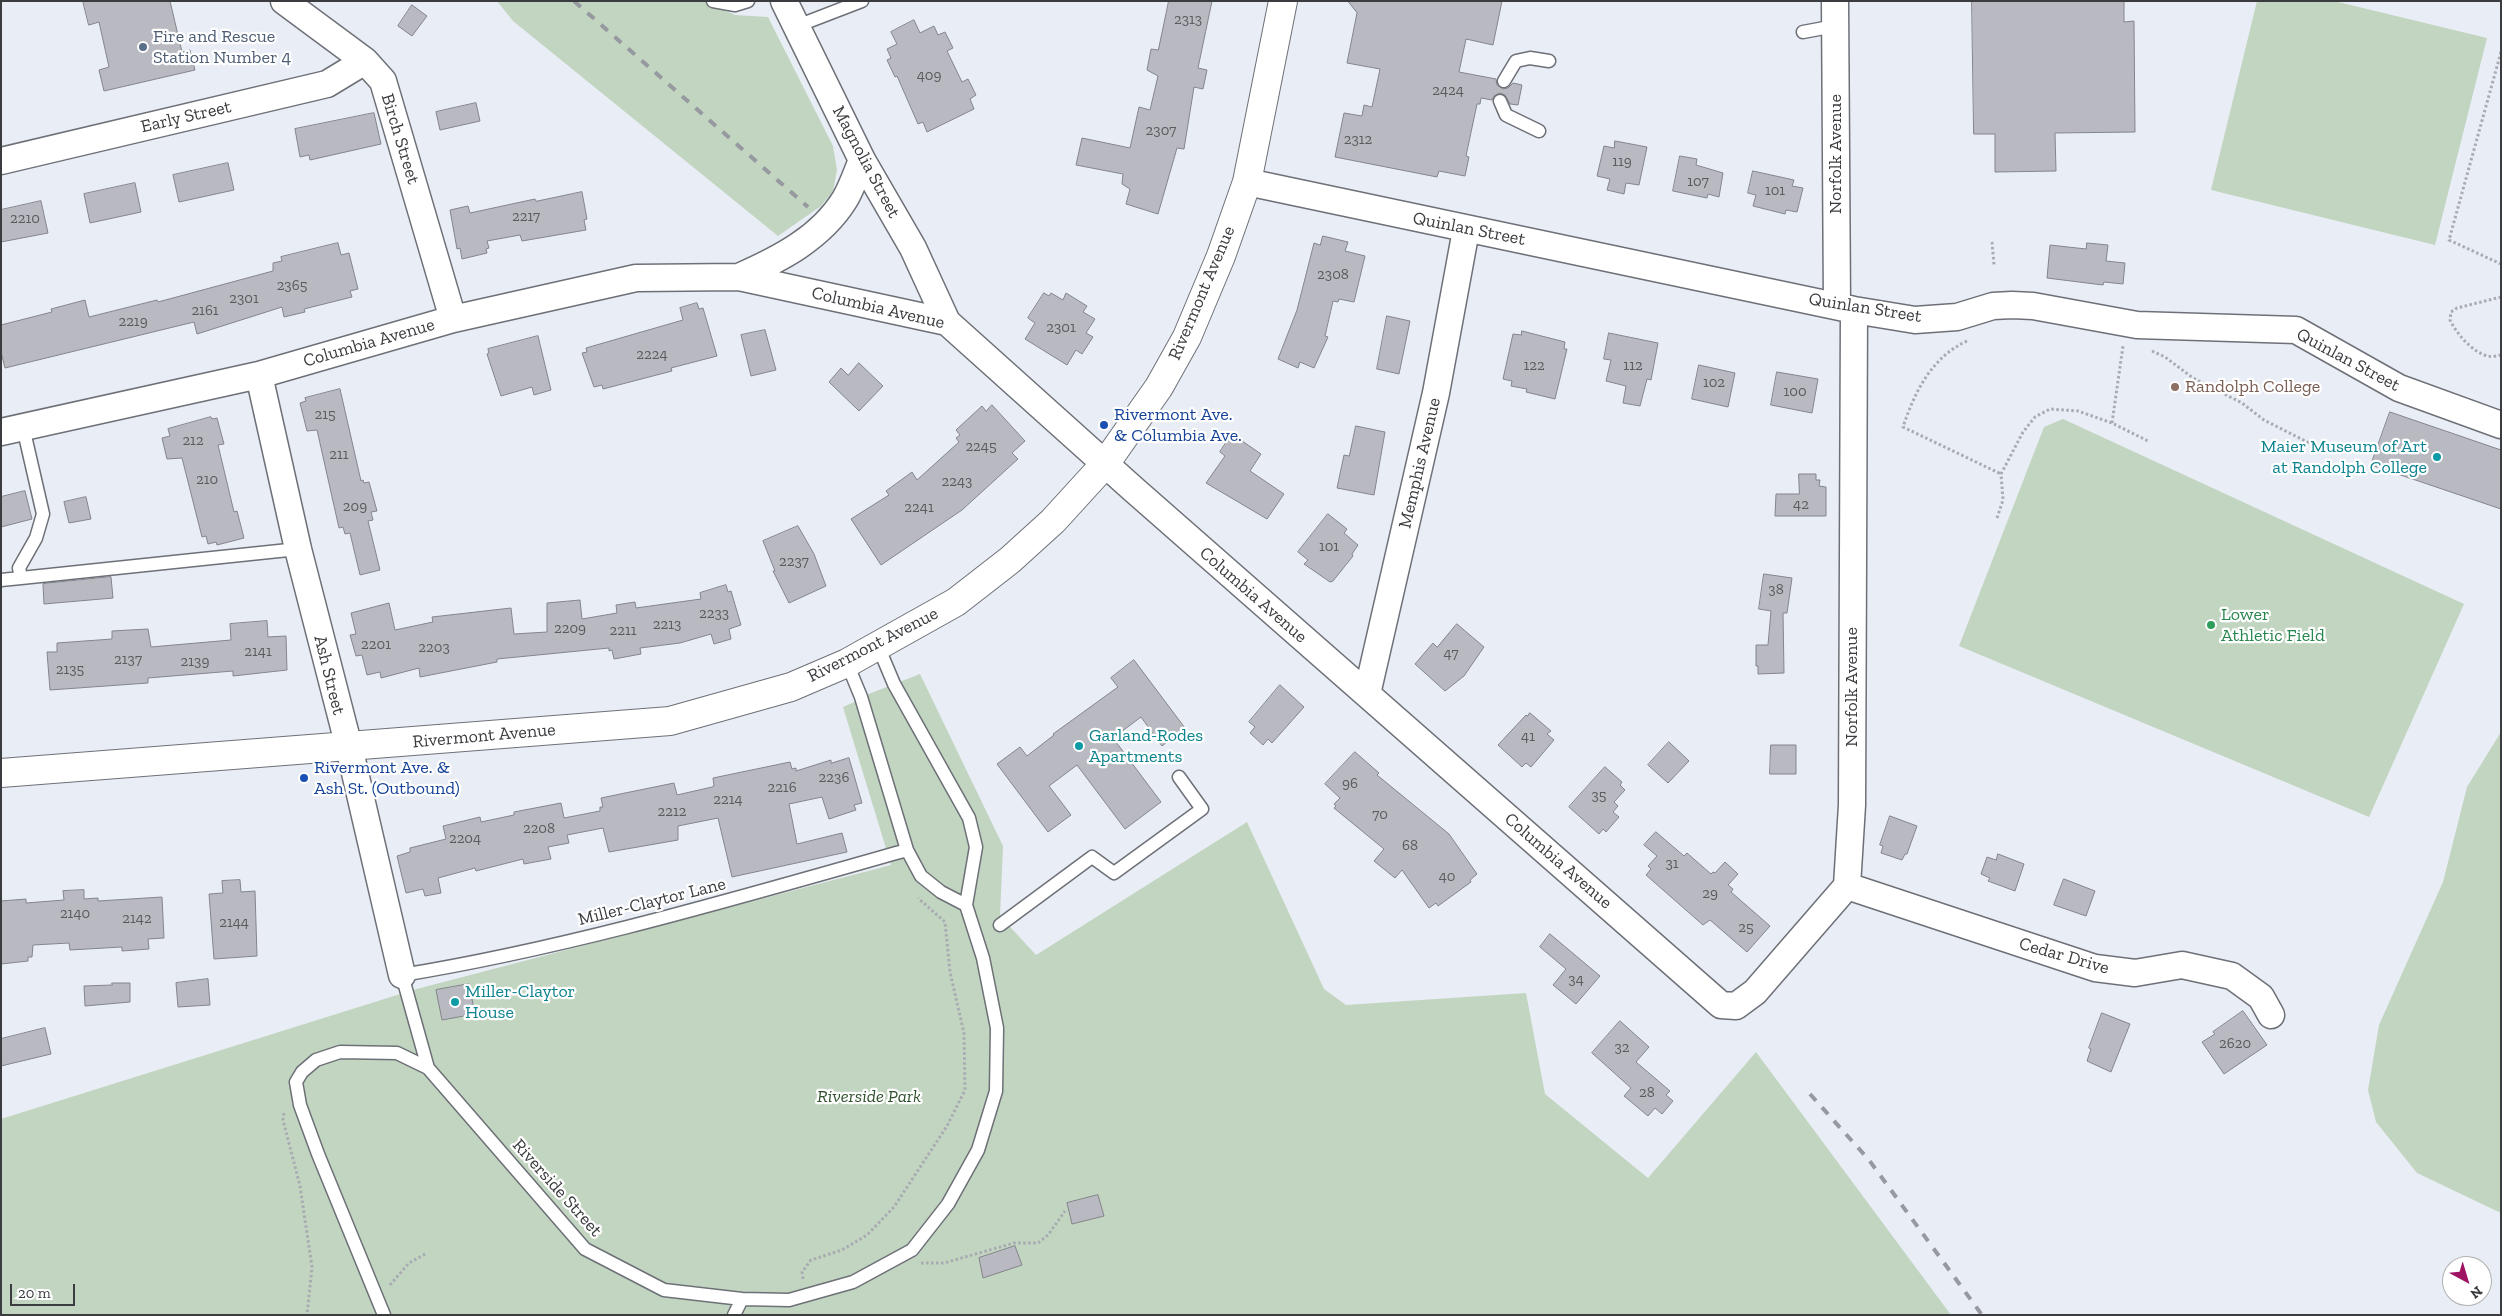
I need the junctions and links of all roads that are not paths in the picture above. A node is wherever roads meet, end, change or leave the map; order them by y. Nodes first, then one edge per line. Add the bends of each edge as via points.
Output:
1 (284, 1) edge
2 (714, 1) edge
3 (748, 1) edge
4 (784, 1) edge
5 (862, 1) edge
6 (1283, 1) edge
7 (1835, 14) edge
8 (797, 26) junction
9 (1803, 32) dead end
10 (1549, 60) dead end
11 (364, 61) junction
12 (1504, 80) dead end
13 (1500, 101) dead end
14 (1539, 131) dead end
15 (1, 160) edge
16 (862, 160) junction
17 (1247, 182) junction
18 (1466, 230) junction
19 (739, 277) junction
20 (1846, 308) junction
21 (453, 319) junction
22 (947, 322) junction
23 (259, 375) junction
24 (2501, 425) edge
25 (12, 430) edge
26 (1105, 464) junction
27 (298, 549) junction
28 (21, 578) junction
29 (1, 580) edge
30 (878, 646) junction
31 (846, 663) junction
32 (1367, 694) junction
33 (349, 747) junction
34 (1, 773) edge
35 (1179, 777) dead end
36 (907, 850) junction
37 (1847, 886) junction
38 (966, 905) junction
39 (1000, 925) dead end
40 (402, 975) junction
41 (2271, 1014) dead end
42 (428, 1068) junction
43 (742, 1299) junction
44 (384, 1315) edge
45 (734, 1315) edge

1 - 11 street, Birch Street
2 - 3 lane via 735,5
4 - 8 street, Magnolia Street
5 - 8 lane
6 - 17 main road, Rivermont Avenue
7 - 9 lane
7 - 20 street, Norfolk Avenue
8 - 16 street, Magnolia Street
10 - 12 lane via 1530,58 1516,61
11 - 15 street, Early Street via 327,84
11 - 21 street, Birch Street via 383,81
13 - 14 lane via 1506,114
16 - 19 street, Columbia Avenue via 845,199 817,233 778,260
16 - 22 street, Magnolia Street via 913,248
17 - 18 street, Quinlan Street
17 - 26 main road, Rivermont Avenue via 1187,337 1159,387
18 - 20 street, Quinlan Street
18 - 32 street, Memphis Avenue via 1436,393
19 - 21 street, Columbia Avenue via 636,278
19 - 22 street, Columbia Avenue
20 - 24 street, Quinlan Street via 1915,320 1957,317 1993,306 2033,306 2137,325 2296,330 2399,388
20 - 37 street, Norfolk Avenue via 1852,805
21 - 23 street, Columbia Avenue
22 - 26 street, Columbia Avenue
23 - 25 street, Columbia Avenue
23 - 27 street, Ash Street
25 - 28 lane via 43,514 36,538 18,568
26 - 30 main road, Rivermont Avenue via 1056,518 1010,560 956,602
26 - 32 street, Columbia Avenue
27 - 28 lane
27 - 33 street, Ash Street
28 - 29 lane
30 - 31 main road, Rivermont Avenue
30 - 38 lane via 894,684 969,818 976,847
31 - 33 main road, Rivermont Avenue via 790,687 670,721
31 - 36 lane via 861,697
32 - 37 street, Columbia Avenue via 1721,1006 1736,1006 1756,992
33 - 34 main road, Rivermont Avenue
33 - 40 street, Ash Street
35 - 39 lane via 1202,810 1114,874 1092,858
36 - 38 lane via 921,876 940,892
36 - 40 lane, Miller-Claytor Lane via 687,913 470,964
37 - 41 street, Cedar Drive via 2095,968 2135,973 2182,965 2232,976 2261,997
38 - 43 lane, Riverside Street via 983,958 997,1028 996,1090 978,1150 948,1204 912,1250 854,1282 790,1300
40 - 42 lane, Riverside Street
42 - 43 lane, Riverside Street via 585,1249 664,1290
42 - 44 lane via 397,1053 340,1052 316,1060 296,1082 300,1105 318,1154
43 - 45 lane

